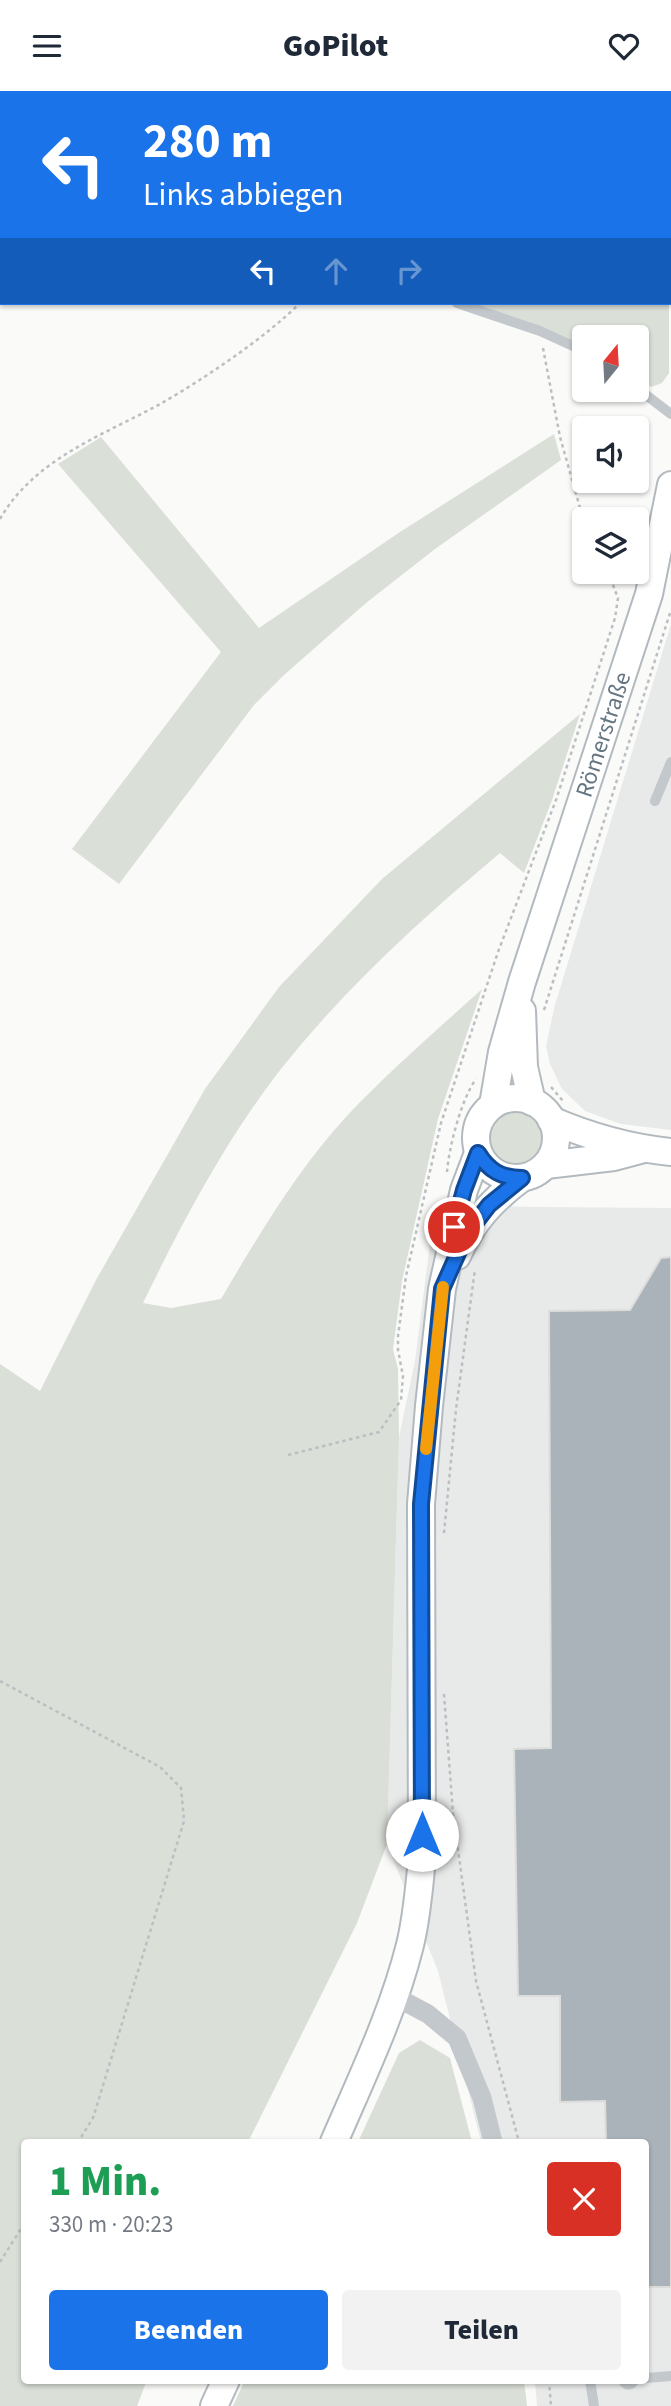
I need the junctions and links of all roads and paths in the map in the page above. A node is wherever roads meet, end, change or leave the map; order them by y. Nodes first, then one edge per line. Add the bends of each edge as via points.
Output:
1 (298, 305) edge
2 (463, 305) edge
3 (540, 331) junction
4 (572, 346) edge
5 (649, 397) edge
6 (671, 414) edge
7 (671, 485) edge
8 (580, 507) edge
9 (0, 519) edge
10 (613, 584) edge
11 (671, 610) edge
12 (671, 762) edge
13 (655, 801) dead end
14 (522, 982) junction
15 (542, 1020) dead end
16 (499, 1069) junction
17 (541, 1094) junction
18 (493, 1105) junction
19 (560, 1114) junction
20 (644, 1149) junction
21 (671, 1152) edge
22 (478, 1153) junction
23 (546, 1165) junction
24 (522, 1178) junction
25 (464, 1190) junction
26 (476, 1265) dead end
27 (442, 1289) junction
28 (288, 1455) dead end
29 (444, 1532) dead end
30 (0, 1681) edge
31 (444, 1692) dead end
32 (394, 1996) junction
33 (80, 2139) edge
34 (335, 2139) edge
35 (492, 2139) edge
36 (518, 2139) edge
37 (21, 2229) edge
38 (0, 2262) edge
39 (671, 2376) edge
40 (649, 2378) edge
41 (224, 2384) edge
42 (549, 2384) edge
43 (591, 2384) edge
44 (214, 2406) edge
45 (551, 2406) edge
46 (594, 2406) edge

1 - 9 path via 198,380 48,466 23,488
2 - 3 lane
3 - 4 lane
3 - 8 path via 560,437
5 - 6 lane
7 - 14 street, Römerstraße via 649,594
10 - 28 path via 618,598 615,618 441,1123 406,1276 398,1336 401,1400 379,1432
11 - 15 path
12 - 13 lane
14 - 16 street, Römerstraße
14 - 17 street, Römerstraße via 523,1047
16 - 18 street, Römerstraße
16 - 25 path via 481,1072 469,1088 462,1112 447,1171 450,1183
17 - 18 street
17 - 19 path
17 - 19 street via 543,1109
18 - 22 street via 477,1126
19 - 20 street via 571,1129
19 - 23 street via 555,1146
20 - 21 street
20 - 23 street
22 - 24 street via 496,1173
22 - 25 street
23 - 24 street
24 - 27 street via 489,1205 466,1235
25 - 27 street
26 - 29 path
27 - 32 street via 421,1504 422,1859 410,1944
30 - 33 path via 160,1767 181,1788 184,1821 93,2118
31 - 36 path via 453,1812 477,1981
32 - 34 street
32 - 35 street via 428,2014 457,2038 482,2098
37 - 38 path
39 - 40 lane
41 - 44 street
42 - 45 path
43 - 46 lane

